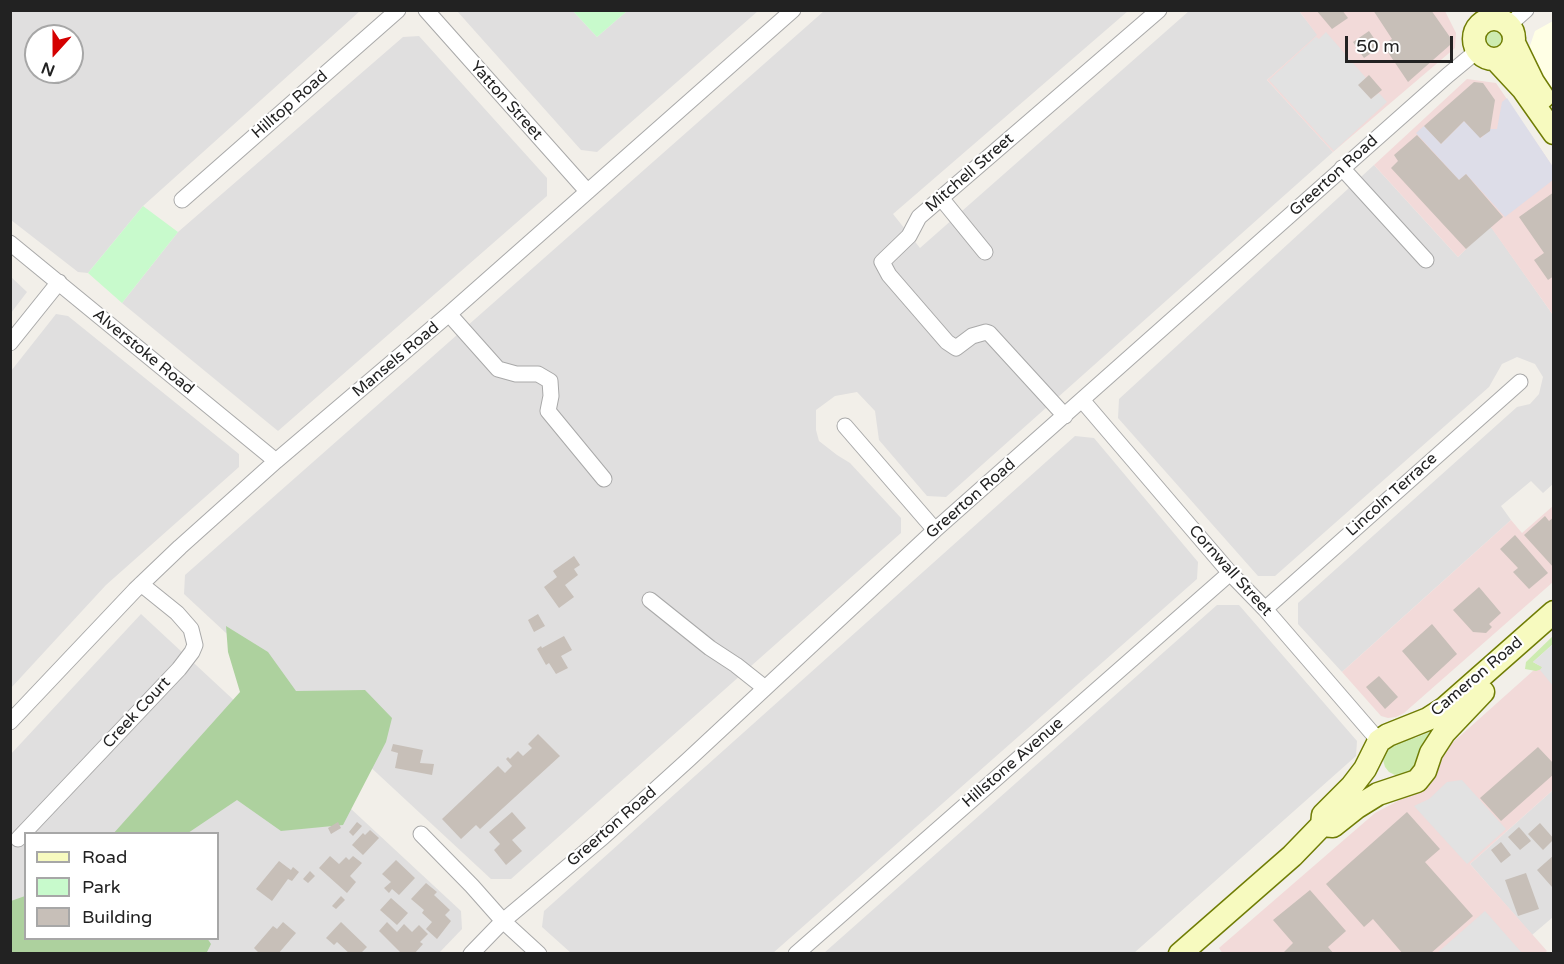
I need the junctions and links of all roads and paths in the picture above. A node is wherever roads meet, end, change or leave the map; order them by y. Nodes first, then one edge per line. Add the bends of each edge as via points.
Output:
1 (399, 10) edge
2 (426, 10) edge
3 (793, 10) edge
4 (1159, 10) edge
5 (1526, 10) edge
6 (1477, 17) edge
7 (1511, 34) junction
8 (1486, 55) junction
9 (1554, 111) edge
10 (1554, 133) edge
11 (1342, 168) junction
12 (587, 191) junction
13 (941, 198) junction
14 (182, 200) dead end
15 (10, 243) edge
16 (985, 252) dead end
17 (1426, 260) dead end
18 (59, 282) junction
19 (449, 314) junction
20 (10, 343) edge
21 (1520, 382) dead end
22 (1082, 400) junction
23 (1065, 416) junction
24 (845, 426) dead end
25 (276, 461) junction
26 (604, 478) dead end
27 (935, 530) junction
28 (1230, 573) junction
29 (141, 584) junction
30 (650, 600) dead end
31 (1264, 609) junction
32 (1554, 612) edge
33 (1554, 625) edge
34 (765, 688) junction
35 (10, 722) edge
36 (1375, 749) junction
37 (1393, 788) junction
38 (1322, 825) junction
39 (25, 832) edge
40 (24, 833) edge
41 (421, 834) dead end
42 (18, 839) dead end
43 (503, 921) junction
44 (471, 954) edge
45 (539, 954) edge
46 (796, 954) edge
47 (1180, 954) edge

1 - 14 street, Hilltop Road
2 - 12 street, Yatton Street
3 - 12 street, Mansels Road
4 - 13 street, Mitchell Street
5 - 7 street
6 - 7 main road via 1498,19
6 - 8 main road via 1474,45
7 - 8 main road via 1508,54
7 - 9 main road via 1533,82
8 - 10 main road via 1523,89
8 - 11 street, Greerton Road via 1448,75
11 - 17 street
11 - 22 street, Greerton Road
12 - 19 street, Mansels Road
13 - 16 street
13 - 23 street, Mitchell Street via 884,258 883,267 947,342 956,348 972,336 990,333
15 - 18 street, Alverstoke Road
18 - 20 street
18 - 25 street, Alverstoke Road
19 - 25 street, Mansels Road
19 - 26 street via 498,369 538,374 550,381 548,411
21 - 31 street, Lincoln Terrace
22 - 23 street, Greerton Road
22 - 28 street, Cornwall Street
23 - 27 street, Greerton Road
24 - 27 street
25 - 29 street, Mansels Road
27 - 34 street, Greerton Road
28 - 31 street, Cornwall Street
28 - 46 street, Hillstone Avenue
29 - 35 street, Mansels Road
29 - 39 street, Creek Court via 191,628 195,645 192,652
30 - 34 street
31 - 36 street, Cornwall Street
32 - 36 main road, Cameron Road via 1445,708 1388,735
33 - 37 main road, Cameron Road via 1511,663 1444,733 1417,781
34 - 43 street, Greerton Road via 603,837
36 - 37 main road via 1372,769
36 - 38 main road, Cameron Road via 1352,786 1323,815
37 - 38 main road, Cameron Road via 1357,807 1333,826
38 - 47 main road, Cameron Road
40 - 42 street, Creek Court
41 - 43 street
43 - 44 street, Greerton Road
43 - 45 street

